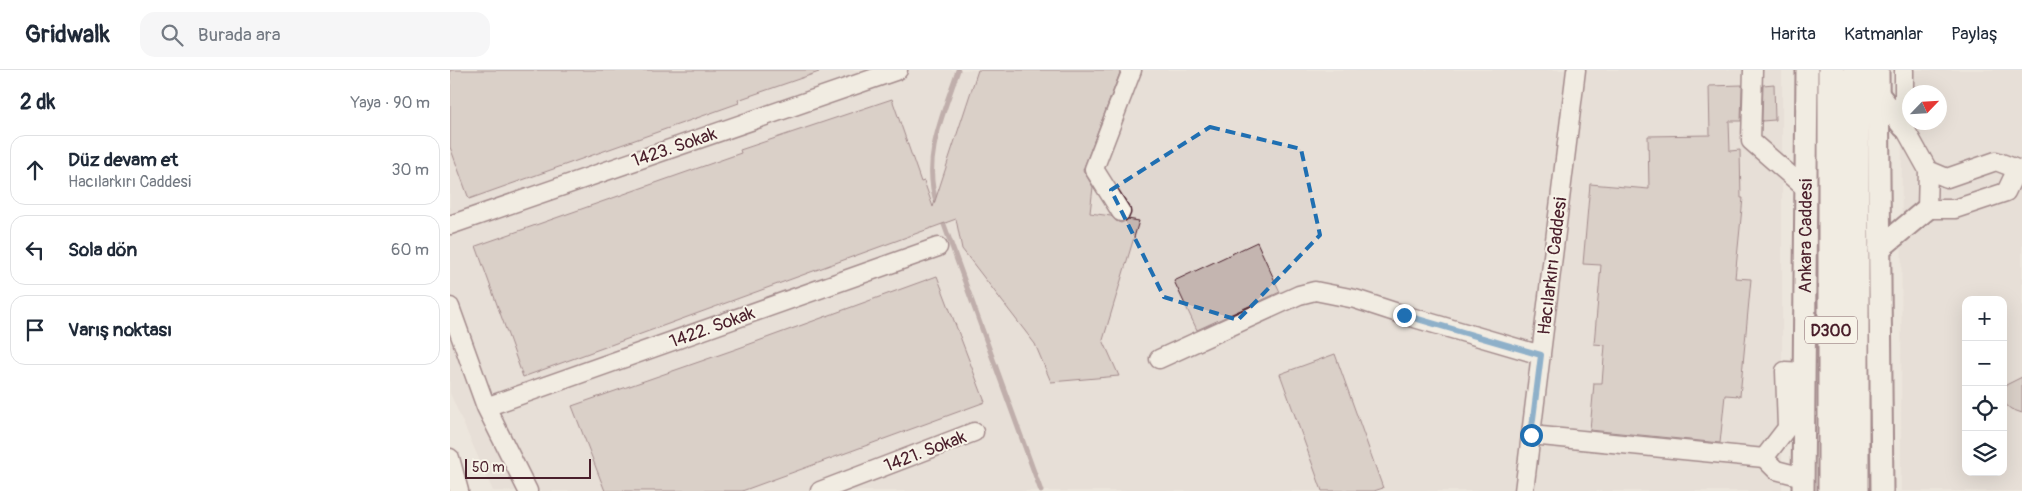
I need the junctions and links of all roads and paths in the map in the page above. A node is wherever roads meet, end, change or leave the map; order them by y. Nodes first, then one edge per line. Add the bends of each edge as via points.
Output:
1 (898, 70) edge
2 (1132, 70) edge
3 (1576, 70) edge
4 (1753, 70) edge
5 (1807, 70) edge
6 (1821, 70) edge
7 (1831, 70) edge
8 (1856, 70) edge
9 (1878, 70) edge
10 (1904, 70) edge
11 (1904, 85) edge
12 (1878, 94) junction
13 (1902, 124) edge
14 (1906, 130) edge
15 (2020, 168) edge
16 (1831, 169) junction
17 (1928, 170) junction
18 (1805, 188) junction
19 (1927, 209) junction
20 (1121, 212) dead end
21 (450, 225) edge
22 (938, 247) dead end
23 (1879, 249) junction
24 (450, 306) edge
25 (1541, 355) junction
26 (1159, 359) dead end
27 (1805, 372) junction
28 (486, 407) junction
29 (974, 432) dead end
30 (1531, 435) junction
31 (450, 458) edge
32 (1764, 458) junction
33 (1803, 484) edge
34 (460, 491) edge
35 (528, 491) edge
36 (820, 491) edge
37 (1524, 491) edge
38 (1831, 491) edge
39 (1856, 491) edge
40 (1882, 491) edge

1 - 21 street, 1423. Sokak
2 - 20 street via 1094,169
3 - 25 street, Hacılarkırı Caddesi
4 - 18 street via 1751,141
5 - 18 main road, Ankara Caddesi
6 - 16 highway
7 - 16 highway, Ankara Caddesi / D300
8 - 39 highway, D300
9 - 12 main road
10 - 11 street
12 - 13 main road
12 - 23 main road
14 - 17 street
15 - 17 street via 1996,161 1947,178
15 - 19 street via 2006,192 1954,209
16 - 38 highway, Ankara Caddesi / D300
17 - 19 street
18 - 27 main road, Ankara Caddesi
19 - 23 main road
22 - 28 street, 1422. Sokak
23 - 40 main road
24 - 28 street
25 - 26 street via 1355,299 1315,291 1299,295
25 - 30 street, Hacılarkırı Caddesi
27 - 32 street via 1785,371 1786,428
27 - 33 main road, Ankara Caddesi
28 - 35 street
29 - 36 street, 1421. Sokak
30 - 32 street
30 - 37 street, Hacılarkırı Caddesi
31 - 34 street
32 - 33 street via 1776,470

